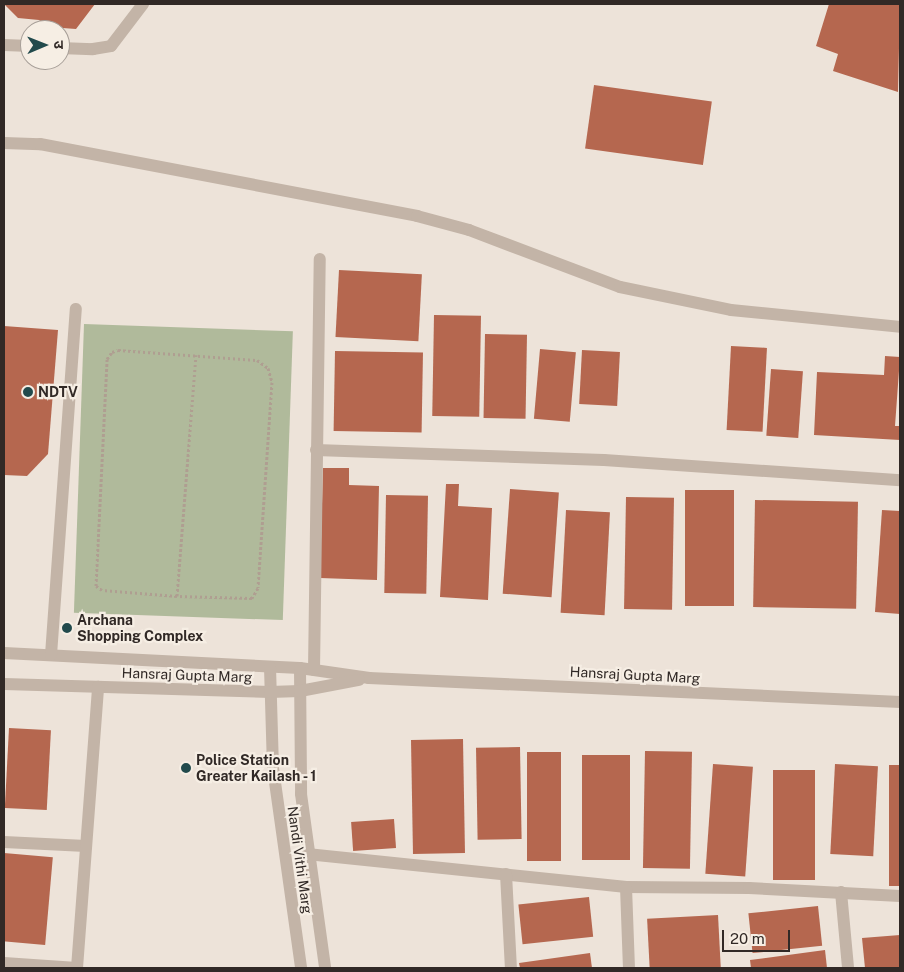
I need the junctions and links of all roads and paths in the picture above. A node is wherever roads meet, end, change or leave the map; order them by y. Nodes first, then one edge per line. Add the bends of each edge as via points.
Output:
1 (143, 4) edge
2 (4, 45) edge
3 (20, 46) edge
4 (70, 48) edge
5 (4, 144) edge
6 (320, 259) dead end
7 (76, 309) dead end
8 (900, 327) edge
9 (196, 355) junction
10 (316, 450) junction
11 (900, 480) edge
12 (176, 596) junction
13 (4, 653) edge
14 (51, 655) junction
15 (270, 667) junction
16 (300, 668) junction
17 (314, 670) junction
18 (369, 678) junction
19 (4, 684) edge
20 (98, 687) junction
21 (300, 691) junction
22 (270, 692) junction
23 (900, 702) edge
24 (4, 842) edge
25 (86, 846) junction
26 (307, 854) junction
27 (506, 874) junction
28 (626, 887) junction
29 (841, 892) junction
30 (900, 896) edge
31 (4, 963) edge
32 (77, 968) edge
33 (301, 968) edge
34 (325, 968) edge
35 (511, 968) edge
36 (629, 968) edge
37 (848, 968) edge

1 - 4 street via 111,46
2 - 3 street
5 - 8 street via 40,144 417,216 469,230 620,287 731,310
6 - 10 street
7 - 14 street
9 - 12 path
9 - 12 path via 257,360 268,368 272,382 258,588 252,598 243,600
9 - 12 path via 118,350 112,352 108,359 96,586 102,590
10 - 11 street via 604,460
10 - 17 street
13 - 14 street, Hansraj Gupta Marg
14 - 15 street, Hansraj Gupta Marg
15 - 16 street, Hansraj Gupta Marg
15 - 22 street, Nandi Vithi Marg
16 - 17 street, Hansraj Gupta Marg
16 - 21 street, Nandi Vithi Marg
17 - 18 street, Hansraj Gupta Marg
18 - 21 street, Hansraj Gupta Marg
18 - 23 street, Hansraj Gupta Marg
19 - 20 street, Hansraj Gupta Marg
20 - 22 street, Hansraj Gupta Marg
20 - 25 street
21 - 22 street, Hansraj Gupta Marg
21 - 26 street, Nandi Vithi Marg via 301,794
22 - 33 street, Nandi Vithi Marg via 273,768
24 - 25 street
25 - 32 street
26 - 27 street
26 - 34 street, Nandi Vithi Marg
27 - 28 street
27 - 35 street
28 - 29 street
28 - 36 street
29 - 30 street
29 - 37 street
31 - 32 street

